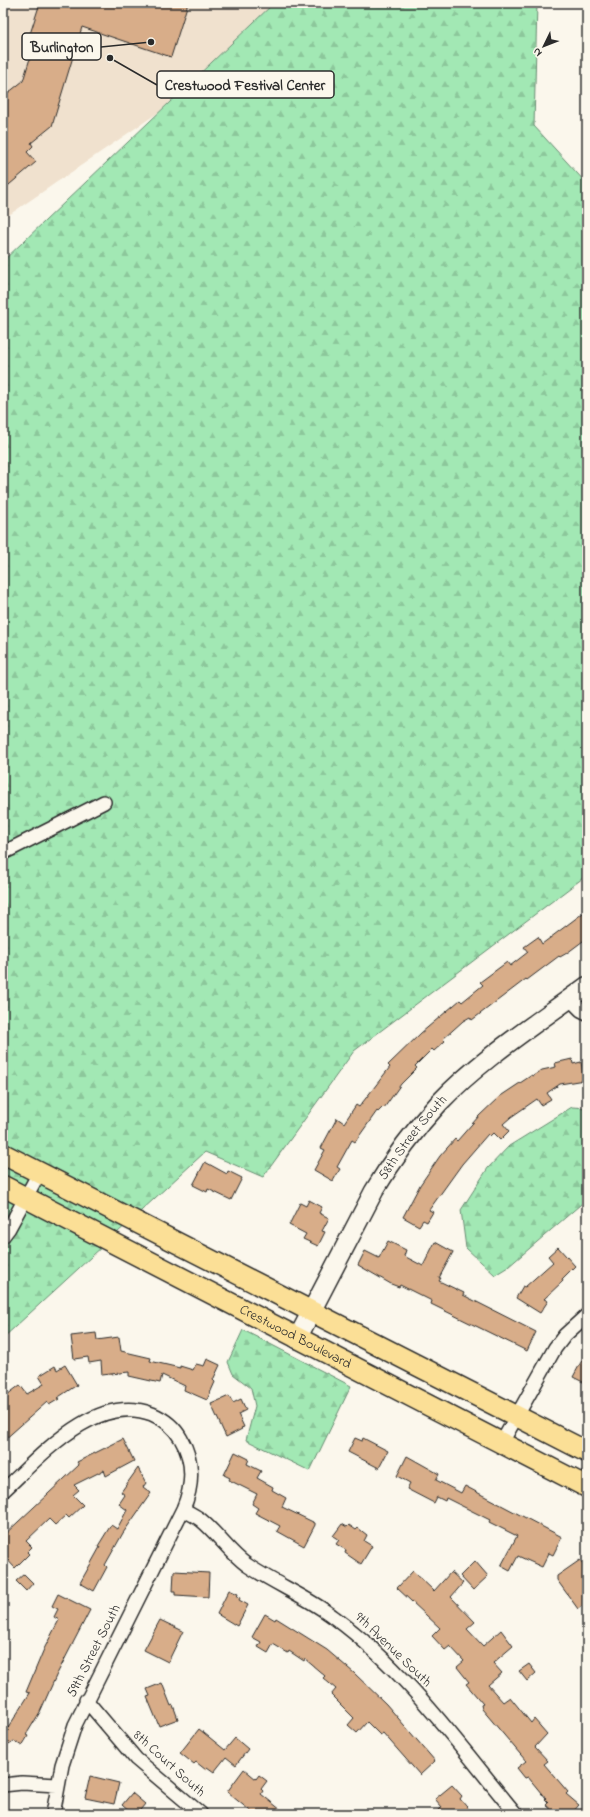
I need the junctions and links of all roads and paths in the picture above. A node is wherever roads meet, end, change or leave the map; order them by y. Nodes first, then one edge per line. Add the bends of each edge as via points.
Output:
1 (104, 802) dead end
2 (3, 853) edge
3 (587, 986) edge
4 (570, 999) junction
5 (587, 1013) edge
6 (3, 1154) edge
7 (39, 1173) junction
8 (3, 1186) edge
9 (26, 1198) junction
10 (3, 1236) edge
11 (312, 1311) junction
12 (587, 1315) edge
13 (297, 1339) junction
14 (516, 1415) junction
15 (501, 1444) junction
16 (587, 1452) edge
17 (587, 1487) edge
18 (3, 1491) edge
19 (183, 1509) junction
20 (86, 1700) junction
21 (3, 1785) edge
22 (57, 1785) junction
23 (53, 1814) edge
24 (202, 1814) edge
25 (516, 1814) edge

1 - 2 street
3 - 4 street, 58th Street South
4 - 5 street
4 - 11 street, 58th Street South via 473,1072 421,1123 374,1191
6 - 7 main road
7 - 9 street
7 - 11 main road
8 - 9 main road, Crestwood Boulevard
9 - 10 street
9 - 13 main road, Crestwood Boulevard
11 - 13 street, 58th Street South
11 - 14 main road
12 - 14 street via 555,1348
13 - 15 main road, Crestwood Boulevard
14 - 15 street
14 - 16 main road
15 - 17 main road, Crestwood Boulevard
18 - 19 street, 59th Street South via 54,1443 76,1427 111,1412 134,1410 165,1421 186,1447 191,1480
19 - 20 street, 59th Street South
19 - 25 street, 9th Avenue South via 201,1520 246,1564 316,1604 371,1647 420,1699
20 - 22 street, 59th Street South via 68,1745
20 - 24 street, 8th Court South via 136,1759
21 - 22 street
22 - 23 street, 59th Street South

